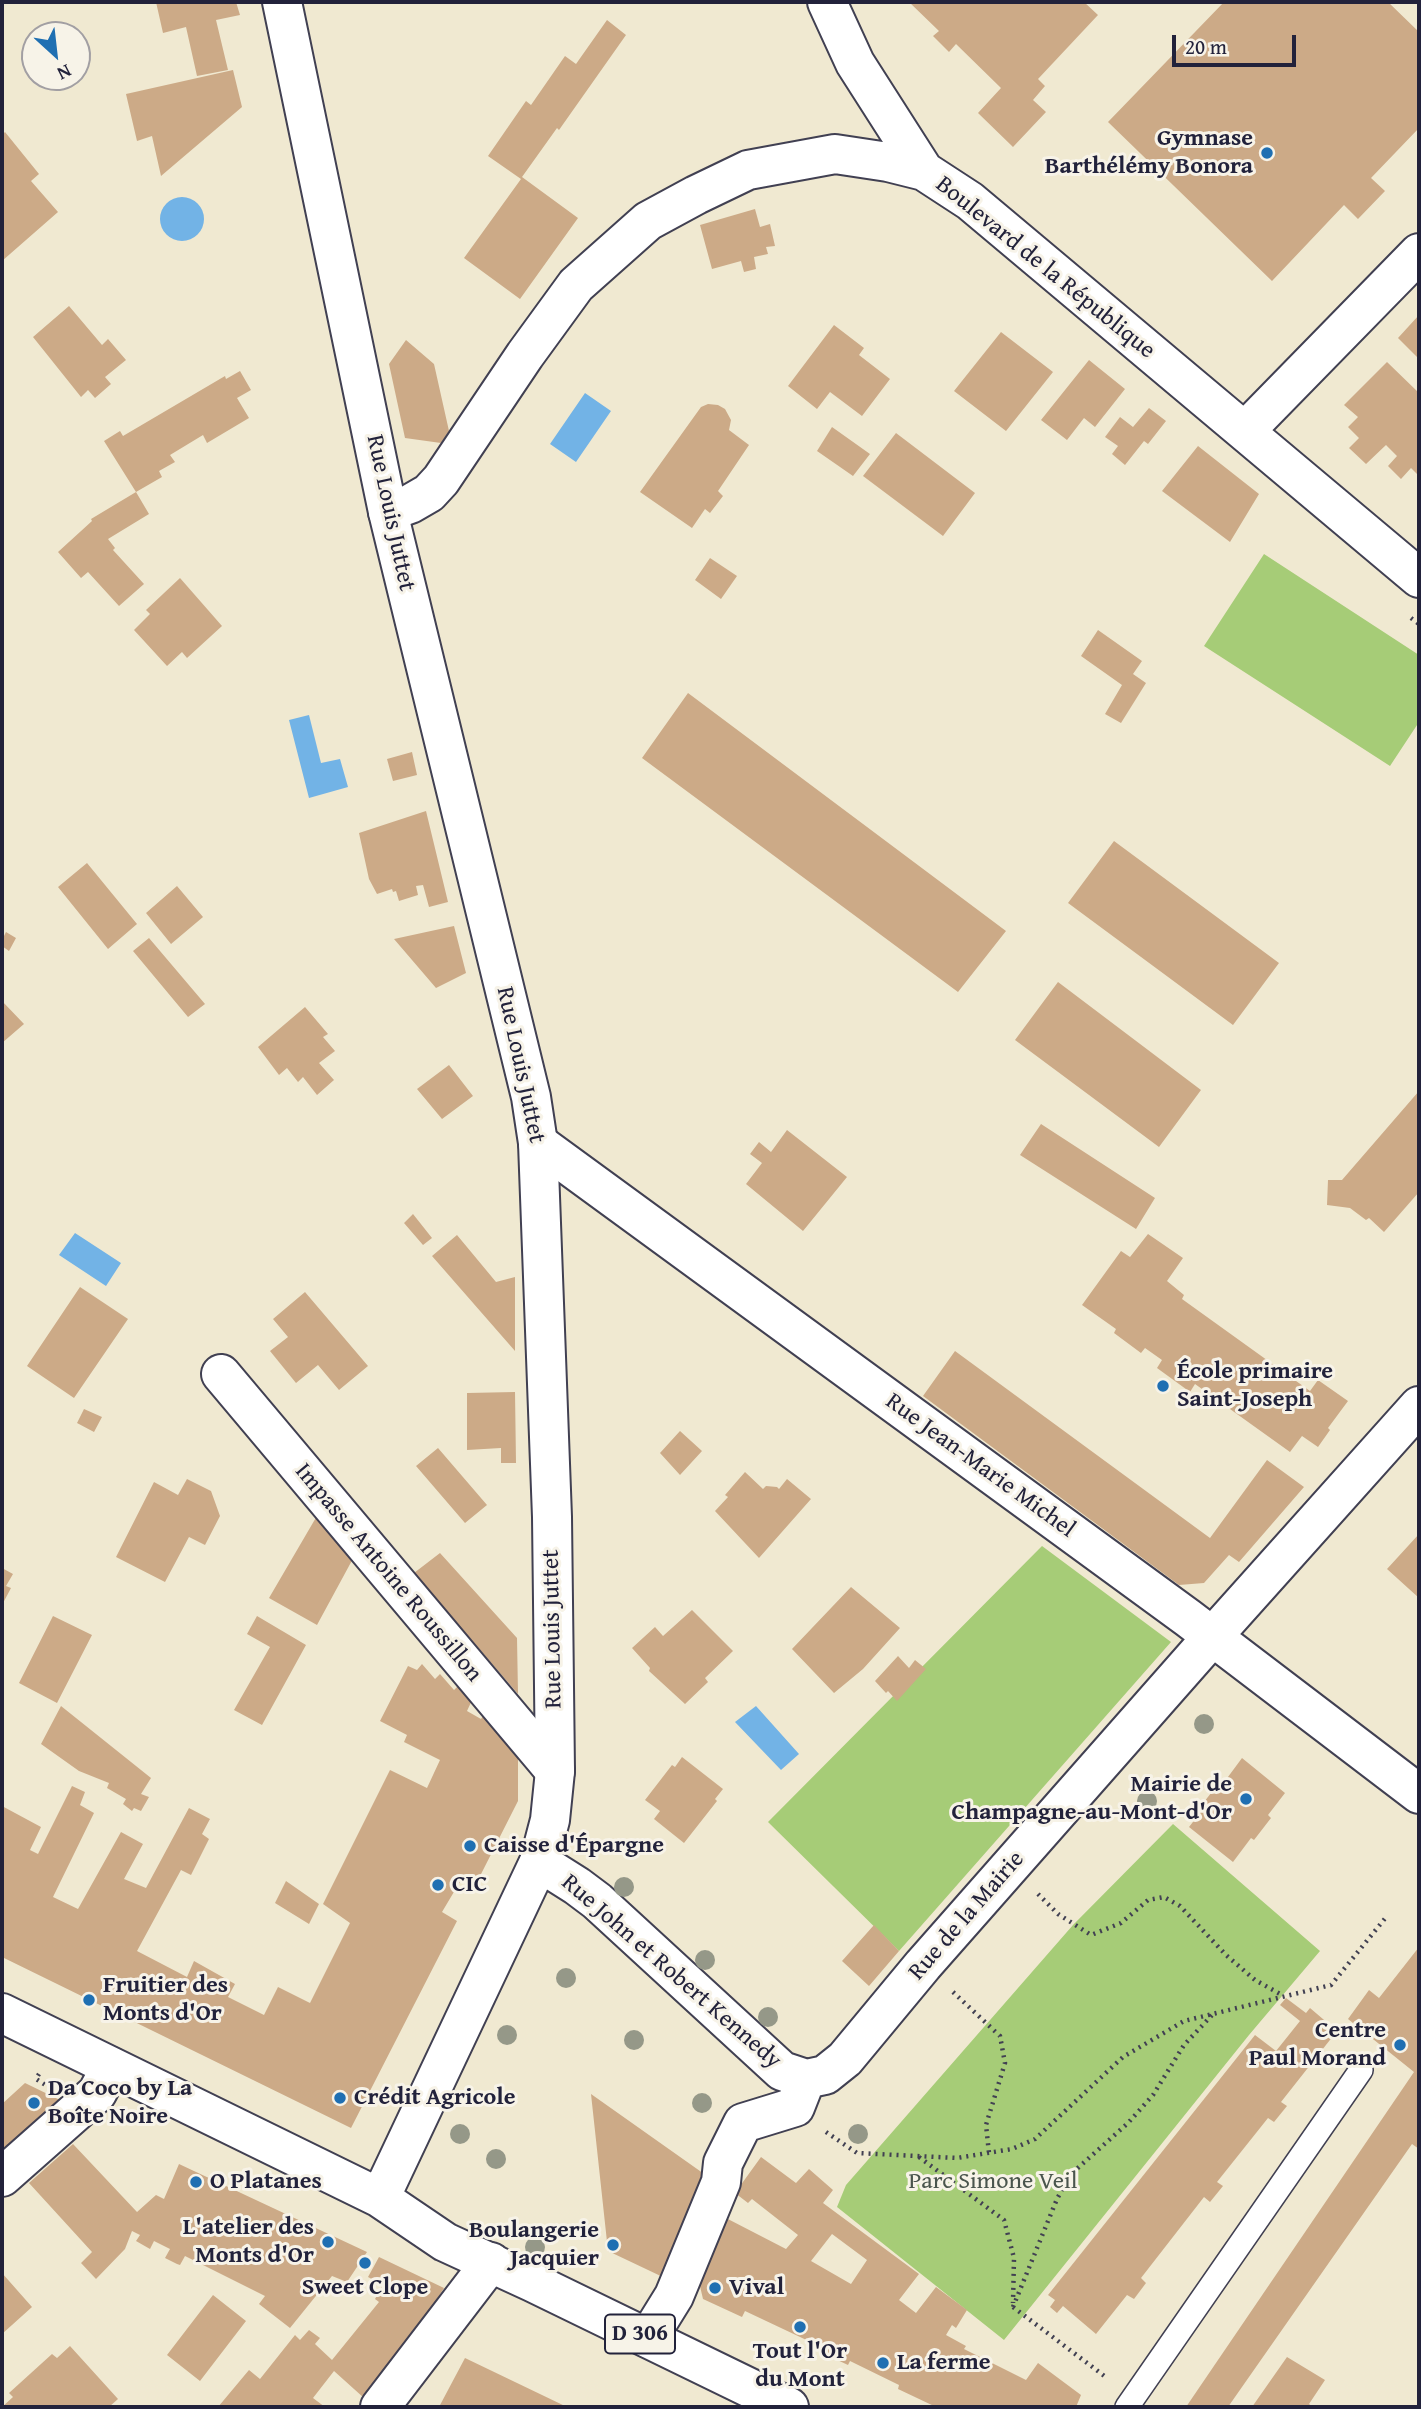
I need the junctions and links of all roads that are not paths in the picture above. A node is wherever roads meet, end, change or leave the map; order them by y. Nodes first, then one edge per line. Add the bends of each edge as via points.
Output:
1 (282, 2) edge
2 (827, 2) edge
3 (924, 171) junction
4 (1419, 253) edge
5 (1245, 431) junction
6 (415, 497) junction
7 (1419, 578) edge
8 (538, 1143) junction
9 (221, 1374) dead end
10 (1419, 1406) edge
11 (1219, 1641) junction
12 (555, 1772) junction
13 (1419, 1794) edge
14 (539, 1862) junction
15 (2, 2012) edge
16 (111, 2067) junction
17 (1361, 2070) dead end
18 (801, 2093) junction
19 (2, 2177) edge
20 (380, 2198) junction
21 (491, 2262) junction
22 (648, 2338) junction
23 (1130, 2402) edge
24 (380, 2407) edge
25 (789, 2407) edge

1 - 6 street, Rue Louis Juttet
2 - 3 street via 855,63
3 - 5 street, Boulevard de la République via 970,201
3 - 6 street, Boulevard de la République via 835,154 748,170 648,222 576,285
4 - 5 street
5 - 7 street, Boulevard de la République
6 - 8 street, Rue Louis Juttet
8 - 11 street, Rue Jean-Marie Michel
8 - 12 street, Rue Louis Juttet via 552,1517
9 - 12 street, Impasse Antoine Roussillon
10 - 11 street, Rue de la Mairie
11 - 13 street, Rue Jean-Marie Michel
11 - 18 street, Rue de la Mairie via 1010,1866 845,2059
12 - 14 street, Rue Louis Juttet
14 - 18 street, Rue John et Robert Kennedy via 597,1901
14 - 20 street, Rue Louis Juttet
15 - 16 street, D 306
16 - 19 street via 97,2093
16 - 20 street, D 306
17 - 23 lane
18 - 22 street, Rue de la Mairie via 743,2123 723,2163 722,2182 674,2296
20 - 21 street, D 306 via 445,2242
21 - 22 street, D 306
21 - 24 street
22 - 25 street, D 306

